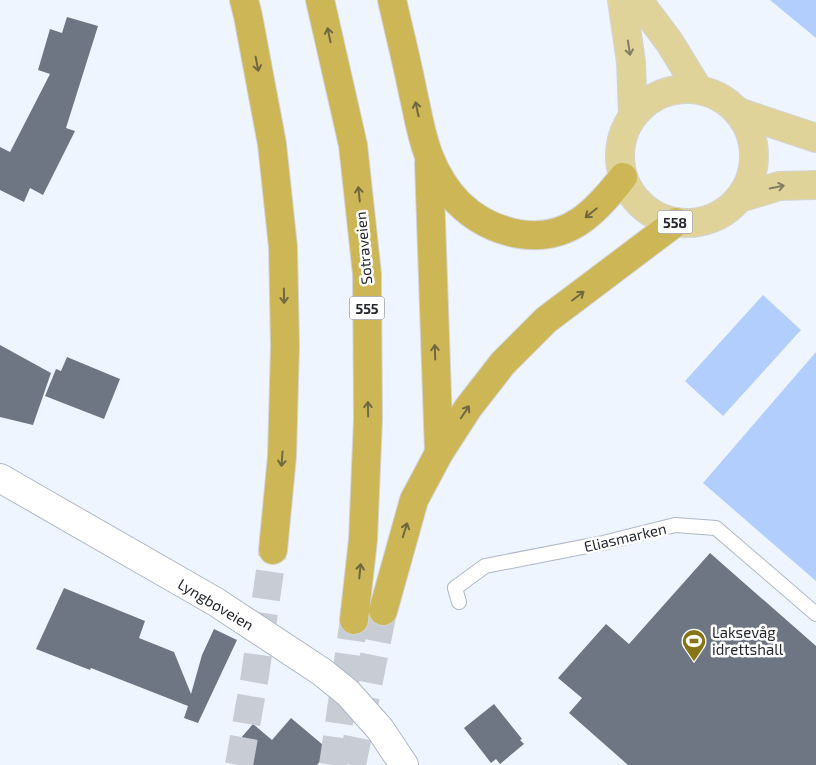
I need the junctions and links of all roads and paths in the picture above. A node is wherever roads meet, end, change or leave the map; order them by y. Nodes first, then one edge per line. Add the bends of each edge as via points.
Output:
1 (320, 0) edge
2 (392, 0) edge
3 (622, 0) edge
4 (638, 0) edge
5 (244, 5) edge
6 (698, 89) junction
7 (738, 112) junction
8 (633, 115) junction
9 (816, 138) edge
10 (429, 157) junction
11 (623, 178) junction
12 (816, 185) edge
13 (740, 198) junction
14 (676, 222) junction
15 (439, 453) junction
16 (0, 478) edge
17 (273, 550) tunnel mouth
18 (459, 602) dead end
19 (383, 611) tunnel mouth
20 (816, 614) edge
21 (354, 620) tunnel mouth
22 (404, 765) edge

21 -> 1 highway, Sotraveien / 555 via 363,540 368,419 367,274 354,145
10 -> 2 highway
3 -> 8 main road, 558 via 631,62
4 - 6 main road via 670,42
5 -> 17 highway via 272,144 283,247 282,456
6 - 7 main road, 558 via 720,97
6 - 8 main road, 558 via 680,88 662,93
7 - 9 main road, 558
7 - 13 main road, 558 via 750,132 755,154 750,178
8 - 11 main road, 558 via 620,145
11 -> 10 highway via 604,202 566,230 525,235 495,228 461,206 445,187
15 -> 10 highway
11 - 14 main road, 558 via 636,199 654,214
13 -> 12 main road, 558 via 779,186
13 - 14 main road, 558 via 722,214 700,222
15 -> 14 highway via 503,363 546,320
19 -> 15 highway via 414,500
16 - 22 street, Lyngbøveien via 216,602 322,672 348,693 380,729
18 - 20 lane, Eliasmarken via 455,588 485,566 675,525 716,528

